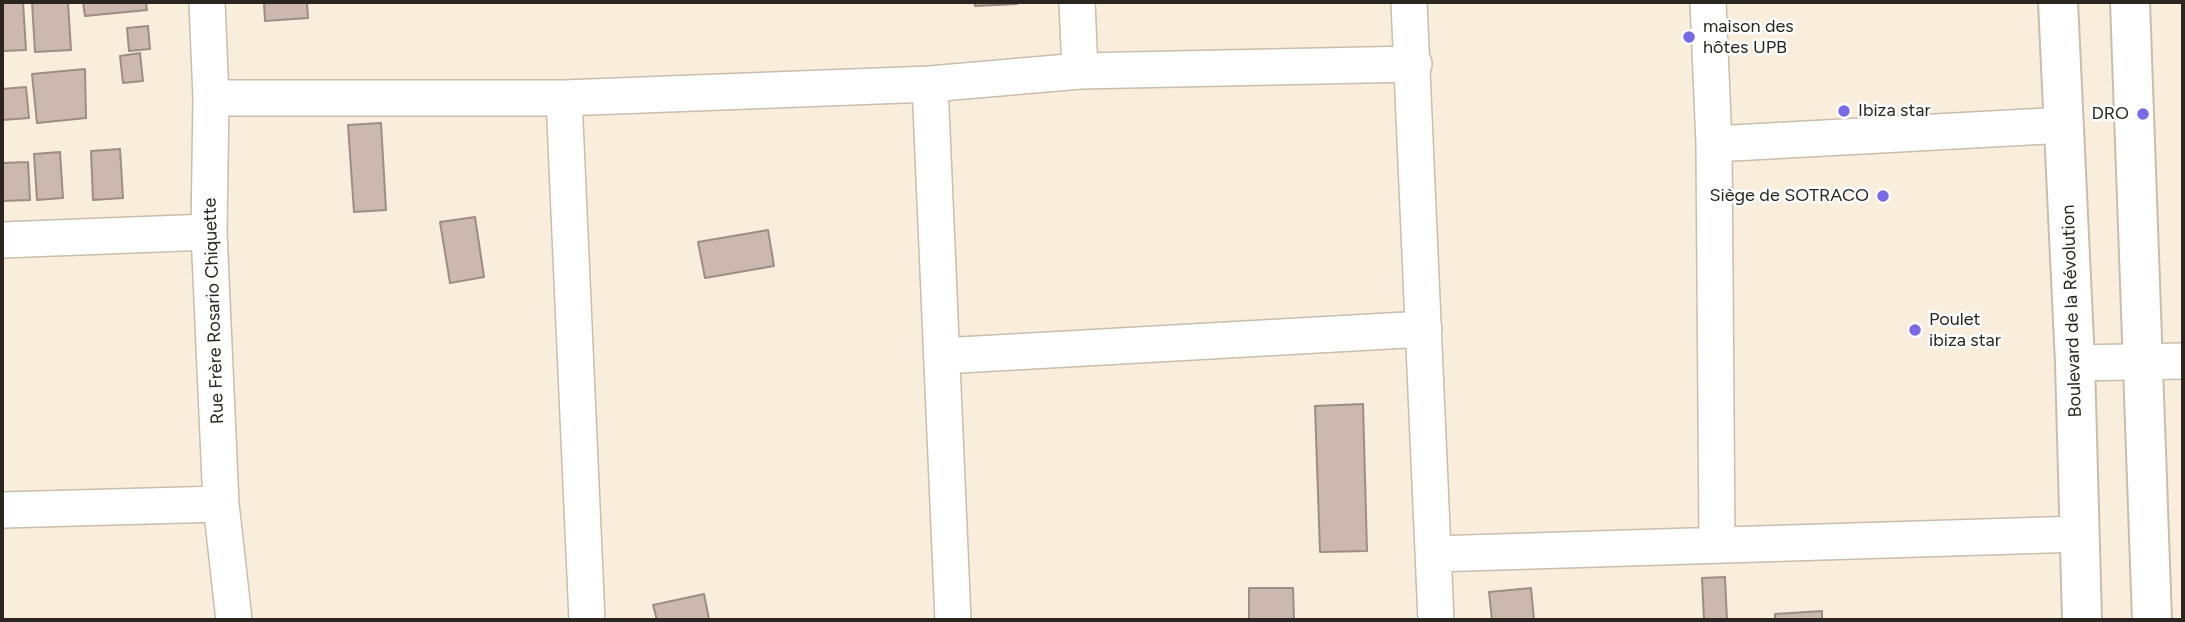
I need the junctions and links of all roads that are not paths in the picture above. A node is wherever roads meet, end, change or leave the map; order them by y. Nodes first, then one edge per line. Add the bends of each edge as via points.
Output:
1 (206, 2) edge
2 (1077, 2) edge
3 (1409, 2) edge
4 (1708, 2) edge
5 (2058, 2) edge
6 (2130, 2) edge
7 (1414, 64) junction
8 (1080, 71) junction
9 (930, 84) junction
10 (211, 98) junction
11 (564, 98) junction
12 (2065, 125) junction
13 (1714, 144) junction
14 (209, 232) junction
15 (2, 240) edge
16 (1424, 330) junction
17 (942, 356) junction
18 (2183, 361) edge
19 (2075, 363) junction
20 (2142, 363) junction
21 (221, 504) junction
22 (2, 510) edge
23 (2080, 534) junction
24 (1717, 544) junction
25 (1434, 554) junction
26 (234, 620) edge
27 (587, 620) edge
28 (953, 620) edge
29 (1436, 620) edge
30 (2082, 620) edge
31 (2152, 620) edge

1 - 10 street, Rue Frère Rosario Chiquette
2 - 8 street
3 - 7 street
4 - 13 street
5 - 12 main road, Boulevard de la Révolution
6 - 20 main road
7 - 8 street
7 - 16 street
8 - 9 street
9 - 11 street
9 - 17 street
10 - 11 street
10 - 14 street, Rue Frère Rosario Chiquette
11 - 27 street
12 - 13 street
12 - 19 main road, Boulevard de la Révolution
13 - 24 street
14 - 15 street
14 - 21 street, Rue Frère Rosario Chiquette
16 - 17 street
16 - 25 street
17 - 28 street
18 - 20 street
19 - 20 street
19 - 23 main road, Boulevard de la Révolution
20 - 31 main road
21 - 22 street
21 - 26 street, Rue Frère Rosario Chiquette
23 - 24 street
23 - 30 main road, Boulevard de la Révolution
24 - 25 street
25 - 29 street

